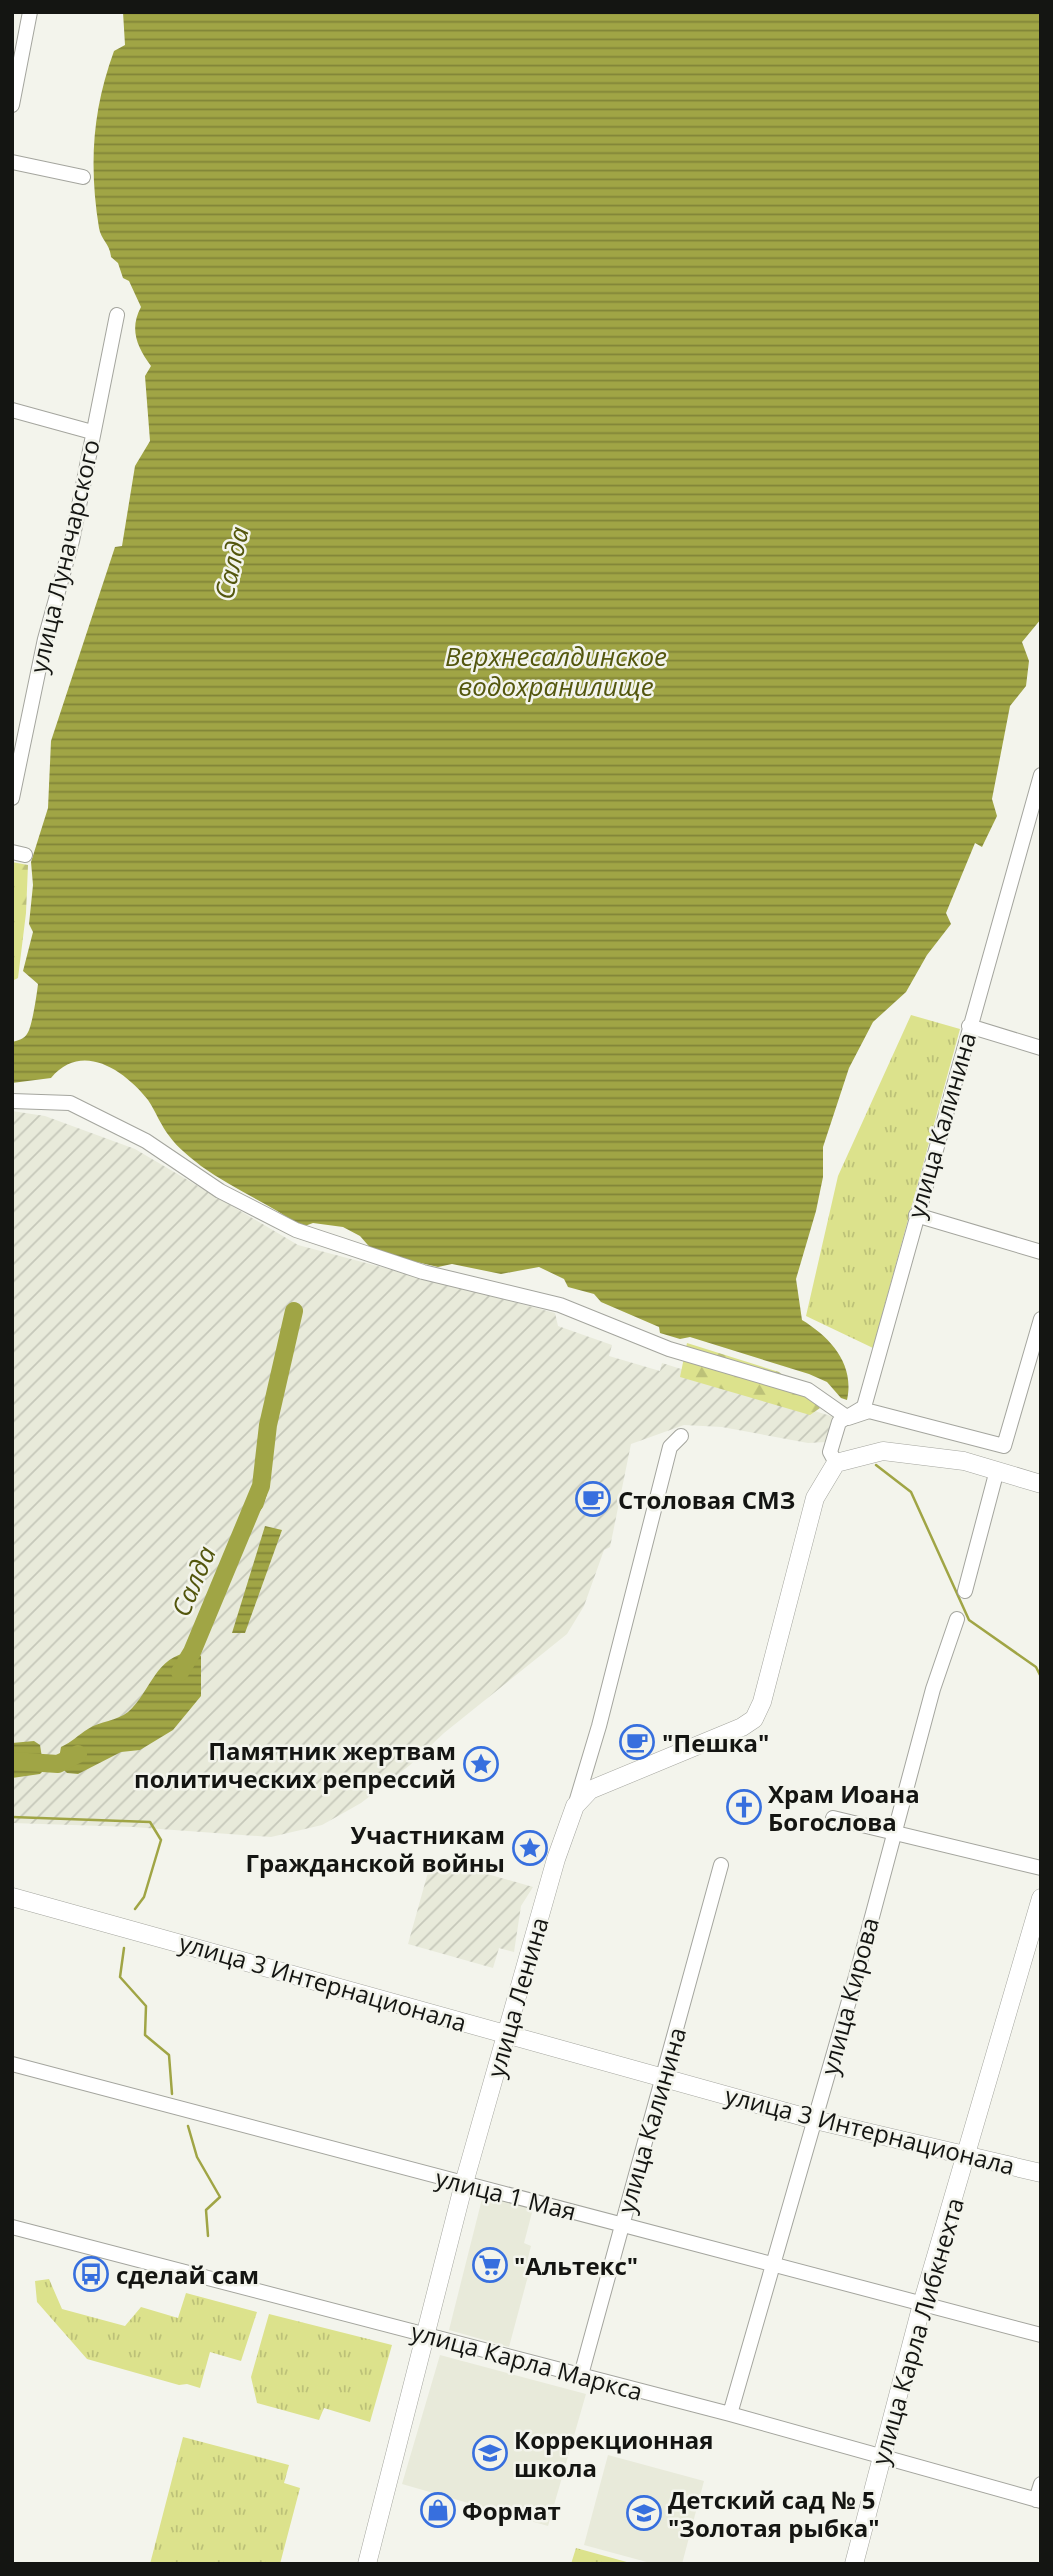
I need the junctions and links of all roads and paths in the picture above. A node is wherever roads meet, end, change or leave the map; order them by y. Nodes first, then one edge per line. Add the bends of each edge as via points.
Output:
1 (30, 12) edge
2 (12, 105) edge
3 (12, 162) edge
4 (83, 177) dead end
5 (117, 315) dead end
6 (12, 410) edge
7 (92, 432) junction
8 (1041, 775) edge
9 (12, 798) edge
10 (1034, 825) edge
11 (969, 1026) junction
12 (1041, 1048) edge
13 (12, 1101) edge
14 (916, 1215) junction
15 (1041, 1252) edge
16 (1041, 1319) edge
17 (848, 1418) junction
18 (681, 1436) dead end
19 (835, 1463) junction
20 (997, 1470) junction
21 (1041, 1484) edge
22 (965, 1591) dead end
23 (957, 1619) dead end
24 (575, 1805) junction
25 (833, 1818) dead end
26 (893, 1830) junction
27 (721, 1865) dead end
28 (1041, 1868) edge
29 (12, 1897) edge
30 (1041, 1898) edge
31 (507, 2034) junction
32 (12, 2064) edge
33 (663, 2076) junction
34 (815, 2120) junction
35 (967, 2158) junction
36 (1041, 2173) edge
37 (464, 2183) junction
38 (621, 2223) junction
39 (12, 2228) edge
40 (774, 2262) junction
41 (922, 2304) junction
42 (426, 2334) junction
43 (1041, 2335) edge
44 (581, 2375) junction
45 (730, 2414) junction
46 (881, 2457) junction
47 (1041, 2484) edge
48 (1038, 2501) edge
49 (367, 2564) edge
50 (854, 2564) edge

1 - 2 street
3 - 4 street
5 - 7 street, улица Луначарского
6 - 7 street
7 - 9 street, улица Луначарского via 72,541 45,639
8 - 10 street, улица Калинина
10 - 11 street, улица Калинина
11 - 12 street
11 - 14 street, улица Калинина
13 - 17 street via 70,1103 146,1141 220,1191 296,1230 423,1272 560,1305 669,1349 808,1390
14 - 15 street
14 - 17 street, улица Калинина via 864,1407
16 - 17 street via 1004,1446 869,1410
17 - 19 street, улица Калинина via 839,1422 830,1452
18 - 24 street, улица Ленина via 670,1447
19 - 20 main road via 883,1451
19 - 24 main road via 816,1498 754,1719 710,1742 590,1790
20 - 21 main road
20 - 22 street
23 - 26 street, улица Кирова
24 - 31 main road, улица Ленина
25 - 26 street
26 - 28 street
26 - 34 street, улица Кирова
27 - 33 street, улица Калинина
29 - 31 main road, улица 3 Интернационала
30 - 35 main road, улица Карла Либкнехта
31 - 33 main road, улица 3 Интернационала
31 - 37 main road, улица Ленина
32 - 37 street, улица 1 Мая
33 - 34 main road, улица 3 Интернационала
33 - 38 street, улица Калинина
34 - 35 main road, улица 3 Интернационала
34 - 40 street, улица Кирова
35 - 36 main road, улица 3 Интернационала
35 - 41 main road, улица Карла Либкнехта
37 - 38 street, улица 1 Мая
37 - 42 main road, улица Ленина
38 - 40 street, улица 1 Мая
38 - 44 street, улица Калинина
39 - 42 street, улица Карла Маркса
40 - 41 street, улица 1 Мая
40 - 45 street, улица Кирова
41 - 43 street, улица 1 Мая
41 - 46 main road, улица Карла Либкнехта
42 - 44 street, улица Карла Маркса
42 - 49 main road, улица Ленина
44 - 45 street, улица Карла Маркса
45 - 46 street, улица Карла Маркса
46 - 48 street, улица Карла Маркса
46 - 50 main road, улица Карла Либкнехта
47 - 48 street

